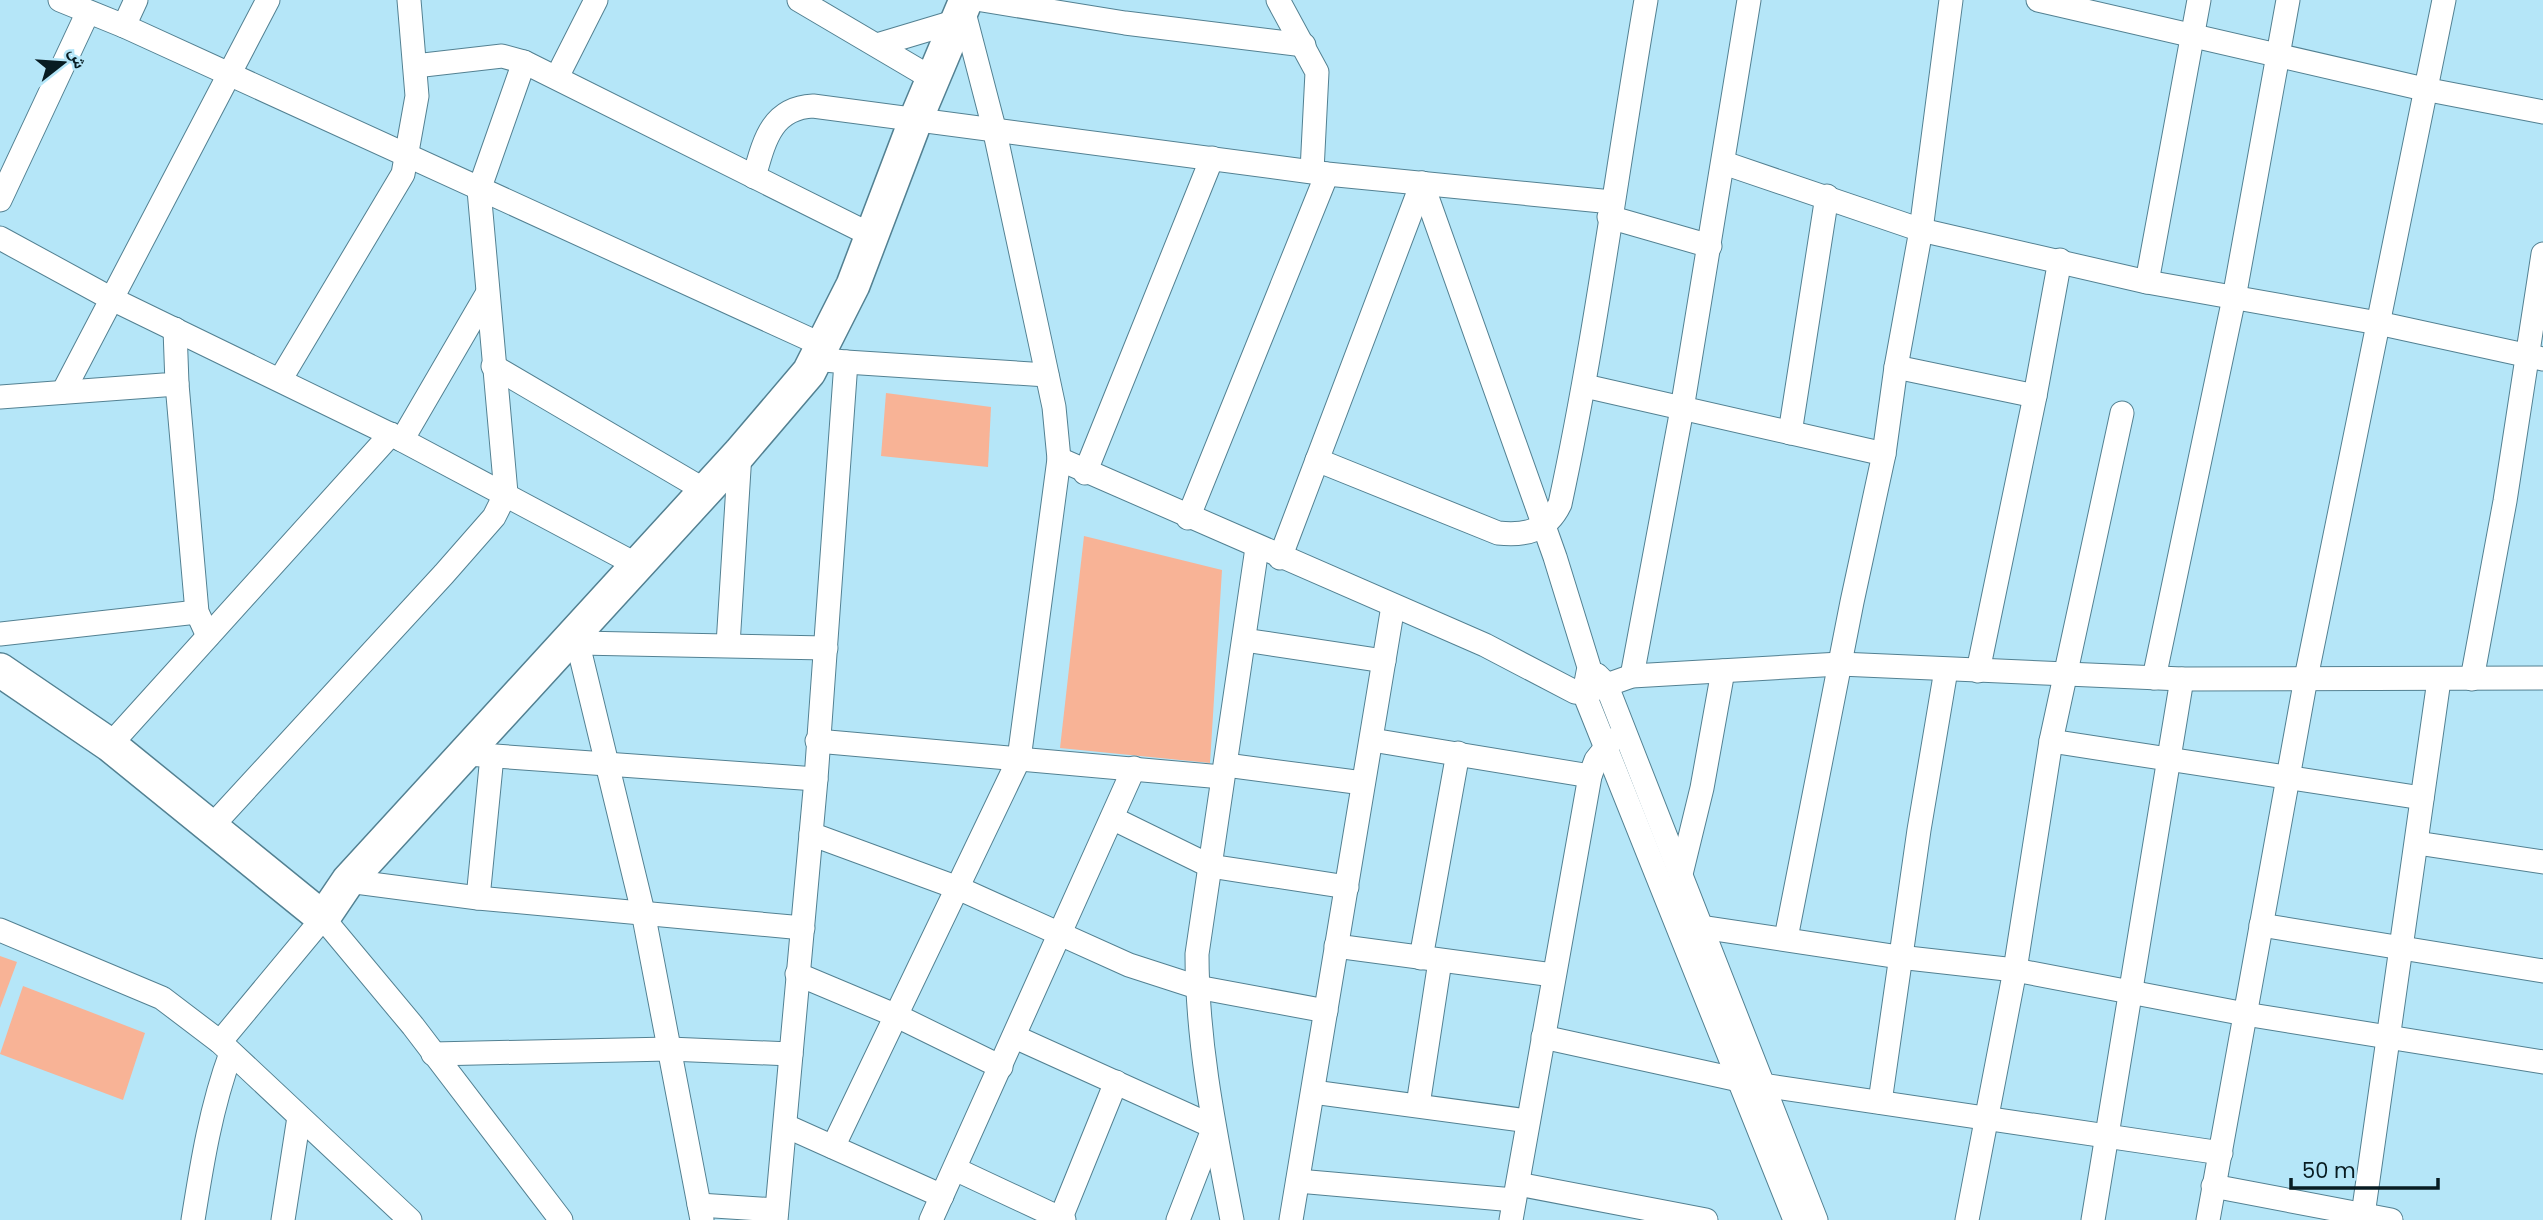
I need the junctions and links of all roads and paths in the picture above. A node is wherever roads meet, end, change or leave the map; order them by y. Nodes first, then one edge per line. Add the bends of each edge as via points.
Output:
1 (60, 0) edge
2 (136, 0) edge
3 (268, 0) edge
4 (409, 0) edge
5 (596, 0) edge
6 (1278, 0) edge
7 (1646, 0) edge
8 (1749, 0) edge
9 (1951, 0) edge
10 (2038, 0) edge
11 (2200, 0) edge
12 (2288, 0) edge
13 (2444, 0) edge
14 (814, 4) edge
15 (2077, 4) edge
16 (967, 7) edge
17 (88, 12) junction
18 (124, 26) junction
19 (2193, 34) junction
20 (877, 45) junction
21 (1304, 45) junction
22 (2278, 56) junction
23 (524, 62) junction
24 (415, 66) junction
25 (229, 75) junction
26 (557, 77) junction
27 (933, 79) junction
28 (2424, 89) junction
29 (2543, 112) edge
30 (916, 119) junction
31 (994, 128) junction
32 (407, 157) junction
33 (1212, 158) junction
34 (1724, 163) junction
35 (1319, 172) junction
36 (754, 177) junction
37 (1422, 183) junction
38 (479, 190) junction
39 (1827, 196) junction
40 (0, 200) edge
41 (1611, 210) junction
42 (1921, 230) junction
43 (873, 236) junction
44 (0, 238) edge
45 (1710, 246) junction
46 (2543, 254) edge
47 (2060, 260) junction
48 (2147, 282) junction
49 (487, 294) junction
50 (110, 298) junction
51 (2234, 298) junction
52 (2378, 323) junction
53 (175, 329) junction
54 (827, 355) junction
55 (2536, 357) edge
56 (493, 366) junction
57 (1896, 367) junction
58 (1047, 375) junction
59 (280, 380) junction
60 (177, 384) junction
61 (1585, 386) junction
62 (63, 391) junction
63 (2035, 396) junction
64 (0, 397) edge
65 (1682, 409) junction
66 (2122, 413) dead end
67 (1790, 433) junction
68 (397, 437) junction
69 (740, 453) junction
70 (1884, 454) junction
71 (1059, 459) junction
72 (1317, 460) junction
73 (1085, 473) junction
74 (706, 491) junction
75 (506, 493) junction
76 (1188, 518) junction
77 (1544, 527) junction
78 (1258, 548) junction
79 (1280, 558) junction
80 (638, 565) junction
81 (1393, 606) junction
82 (197, 612) junction
83 (0, 634) edge
84 (208, 636) junction
85 (577, 637) junction
86 (1244, 640) junction
87 (728, 645) junction
88 (826, 648) junction
89 (1384, 661) junction
90 (1840, 664) junction
91 (1589, 667) junction
92 (0, 670) edge
93 (1946, 670) junction
94 (1723, 671) junction
95 (1978, 671) junction
96 (1632, 676) junction
97 (2067, 676) junction
98 (2154, 677) junction
99 (2305, 678) junction
100 (2543, 678) edge
101 (2182, 679) junction
102 (2472, 679) junction
103 (2439, 680) junction
104 (1606, 684) junction
105 (1584, 693) junction
106 (1623, 727) junction
107 (817, 740) junction
108 (1371, 740) junction
109 (2051, 741) junction
110 (110, 746) junction
111 (1606, 748) junction
112 (1458, 753) junction
113 (480, 755) junction
114 (1019, 759) junction
115 (2169, 759) junction
116 (608, 764) junction
117 (1134, 768) junction
118 (1224, 771) junction
119 (1590, 776) junction
120 (2288, 776) junction
121 (816, 779) junction
122 (1363, 783) junction
123 (2422, 798) junction
124 (1112, 818) junction
125 (212, 826) junction
126 (811, 834) junction
127 (2417, 843) junction
128 (2543, 862) edge
129 (1210, 866) junction
130 (1681, 874) junction
131 (348, 881) junction
132 (1347, 887) junction
133 (958, 888) junction
134 (478, 898) junction
135 (643, 912) junction
136 (323, 918) junction
137 (2261, 925) junction
138 (1701, 927) junction
139 (803, 928) junction
140 (0, 930) edge
141 (1061, 932) junction
142 (1786, 938) junction
143 (1336, 946) junction
144 (2402, 950) junction
145 (1899, 957) junction
146 (1431, 960) junction
147 (2015, 970) junction
148 (2543, 971) edge
149 (796, 974) junction
150 (1553, 975) junction
151 (1197, 986) junction
152 (2130, 991) junction
153 (1326, 1011) junction
154 (2245, 1014) junction
155 (897, 1016) junction
156 (1015, 1037) junction
157 (1543, 1037) junction
158 (2389, 1037) junction
159 (225, 1047) junction
160 (669, 1049) junction
161 (433, 1054) junction
162 (791, 1055) junction
163 (2543, 1062) edge
164 (1001, 1067) junction
165 (1739, 1078) junction
166 (1116, 1082) junction
167 (1762, 1085) junction
168 (1313, 1092) junction
169 (1880, 1102) junction
170 (1418, 1105) junction
171 (299, 1117) junction
172 (1987, 1118) junction
173 (1528, 1121) junction
174 (786, 1126) junction
175 (1214, 1127) junction
176 (2107, 1137) junction
177 (834, 1147) junction
178 (2221, 1153) junction
179 (955, 1168) junction
180 (1298, 1181) junction
181 (2213, 1186) junction
182 (942, 1196) junction
183 (1514, 1201) edge
184 (701, 1212) edge
185 (776, 1215) edge
186 (2363, 1215) junction
187 (1061, 1219) edge
188 (193, 1220) edge
189 (283, 1220) edge
190 (410, 1220) edge
191 (561, 1220) edge
192 (931, 1220) edge
193 (1178, 1220) edge
194 (1232, 1220) edge
195 (1291, 1220) edge
196 (1706, 1220) edge
197 (1795, 1220) edge
198 (1816, 1220) edge
199 (1967, 1220) edge
200 (2093, 1220) edge
201 (2208, 1220) edge
202 (2391, 1220) edge

1 - 17 street
2 - 18 street
3 - 25 street
4 - 24 street
5 - 26 street
6 - 21 street
7 - 41 street
8 - 34 street
9 - 42 street
10 - 15 street
11 - 19 street
12 - 22 street
13 - 28 street
14 - 20 street
15 - 19 street
16 - 20 street
16 - 21 street
16 - 27 street
16 - 31 street
17 - 18 street
17 - 40 street
18 - 25 street
19 - 22 street
19 - 48 street
20 - 27 street
21 - 35 street via 1318,80
22 - 28 street
22 - 51 street
23 - 24 street via 502,56
23 - 26 street
23 - 38 street
24 - 32 street via 417,96
25 - 32 street
25 - 50 street
26 - 36 street
27 - 30 street
28 - 29 street
28 - 52 street
30 - 31 street
30 - 36 street via 813,106 790,109 765,139
30 - 43 street
31 - 33 street
31 - 58 street
32 - 38 street
32 - 59 street via 403,174
33 - 35 street
33 - 73 street
34 - 39 street
34 - 45 street
35 - 37 street
35 - 76 street
36 - 43 street
37 - 41 street
37 - 72 street
37 - 77 street
38 - 49 street
38 - 54 street
39 - 42 street
39 - 67 street
41 - 45 street
41 - 61 street
42 - 47 street
42 - 57 street
43 - 54 street
44 - 50 street
45 - 65 street
46 - 55 street
47 - 48 street
47 - 63 street
48 - 51 street
49 - 56 street
49 - 68 street
50 - 53 street
50 - 62 street
51 - 52 street
51 - 98 street
52 - 55 street
52 - 99 street
53 - 59 street
53 - 60 street
54 - 58 street
54 - 69 street
54 - 88 street
55 - 102 street
56 - 74 street
56 - 75 street
57 - 63 street
57 - 70 street
58 - 71 street
59 - 68 street
60 - 62 street
60 - 82 street
61 - 65 street
61 - 77 street via 1560,504
62 - 64 street
63 - 95 street
65 - 67 street
65 - 96 street
66 - 97 street
67 - 70 street
68 - 75 street
68 - 84 street
69 - 74 street
69 - 87 street
70 - 90 street
71 - 73 street
71 - 114 street
72 - 77 street via 1498,533 1520,536
72 - 79 street
73 - 76 street
74 - 80 street
75 - 80 street
75 - 125 street via 494,517 444,574
76 - 78 street
77 - 91 street
78 - 79 street
78 - 86 street
79 - 81 street
80 - 85 street
81 - 89 street
81 - 105 street
82 - 83 street
82 - 84 street
84 - 110 street
85 - 87 street
85 - 113 street
85 - 116 street
86 - 89 street
86 - 118 street
87 - 88 street
88 - 107 street
89 - 108 street
90 - 93 street
90 - 94 street
90 - 142 street
91 - 104 street
91 - 105 street
92 - 110 street
93 - 95 street
93 - 145 street
94 - 96 street
94 - 130 street
95 - 97 street
96 - 104 street
97 - 98 street
97 - 109 street
98 - 101 street
99 - 101 street
99 - 103 street
99 - 120 street
100 - 102 street
101 - 115 street
102 - 103 street
103 - 123 street
104 - 105 street
104 - 106 street
105 - 111 street
106 - 111 street
106 - 130 street
107 - 114 street
107 - 121 street
108 - 112 street
108 - 122 street
109 - 115 street
109 - 147 street
110 - 125 street
111 - 119 street
111 - 165 street
112 - 119 street
112 - 146 street
113 - 116 street
113 - 131 street
113 - 134 street
114 - 117 street
114 - 133 street
115 - 120 street
115 - 152 street
116 - 121 street
116 - 135 street
117 - 118 street
117 - 124 street
118 - 122 street
118 - 129 street
119 - 150 street
120 - 123 street
120 - 137 street
121 - 126 street
122 - 132 street
123 - 127 street
124 - 129 street
124 - 141 street
125 - 136 street
126 - 133 street
126 - 139 street
127 - 128 street
127 - 144 street
129 - 132 street
129 - 151 street via 1200,918
130 - 138 street
131 - 134 street
131 - 136 street
132 - 143 street
133 - 141 street
133 - 155 street
134 - 135 street
135 - 139 street
135 - 160 street
136 - 159 street
136 - 161 street
137 - 144 street
137 - 154 street
138 - 142 street
138 - 167 street
139 - 149 street
140 - 159 street via 162,998
141 - 151 street via 1129,965
141 - 156 street
142 - 145 street
143 - 146 street
143 - 153 street
144 - 148 street
144 - 158 street
145 - 147 street
145 - 169 street
146 - 150 street
146 - 170 street
147 - 152 street
147 - 172 street
149 - 155 street
149 - 162 street
150 - 157 street
151 - 153 street
151 - 175 street via 1196,1011
152 - 154 street
152 - 176 street
153 - 168 street
154 - 158 street
154 - 178 street
155 - 164 street
155 - 177 street
156 - 164 street
156 - 166 street
157 - 165 street
157 - 173 street
158 - 163 street
158 - 186 street
159 - 171 street
159 - 188 street
160 - 161 street
160 - 162 street
160 - 184 street
161 - 191 street
162 - 174 street
164 - 179 street
165 - 167 street
165 - 197 street
166 - 175 street
166 - 187 street
167 - 169 street
167 - 198 street
168 - 170 street
168 - 180 street
169 - 172 street
170 - 173 street
171 - 189 street
171 - 190 street
172 - 176 street
172 - 199 street
173 - 183 street
174 - 177 street
174 - 185 street
175 - 193 street
175 - 194 street
176 - 178 street
176 - 200 street
177 - 182 street
178 - 181 street
179 - 182 street
179 - 187 street
180 - 183 street
180 - 195 street
181 - 186 street
181 - 201 street
182 - 192 street
183 - 196 street
184 - 185 street
186 - 202 street

